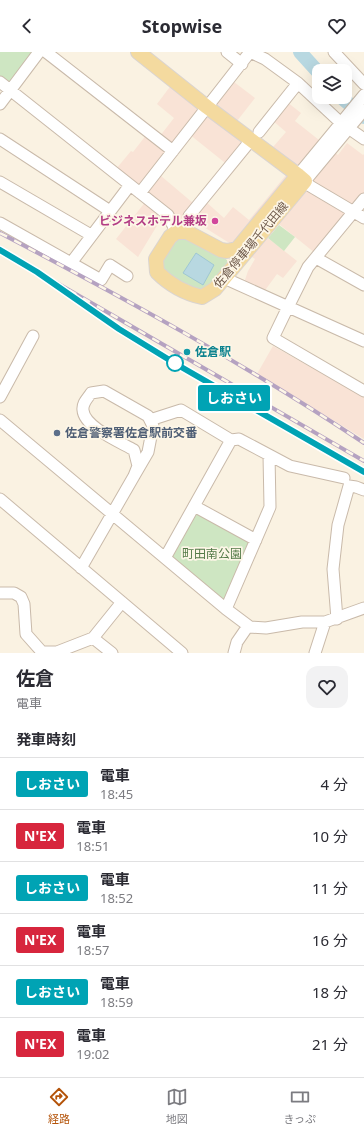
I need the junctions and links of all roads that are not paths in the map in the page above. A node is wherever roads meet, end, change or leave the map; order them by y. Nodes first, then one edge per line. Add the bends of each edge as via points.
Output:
1 (39, 52) edge
2 (46, 52) edge
3 (138, 52) edge
4 (227, 52) edge
5 (250, 52) edge
6 (334, 52) edge
7 (242, 64) junction
8 (0, 82) edge
9 (298, 83) junction
10 (364, 84) edge
11 (10, 90) junction
12 (364, 95) edge
13 (0, 104) edge
14 (207, 107) junction
15 (364, 110) edge
16 (345, 126) junction
17 (255, 136) junction
18 (0, 138) edge
19 (364, 139) edge
20 (173, 151) junction
21 (301, 178) junction
22 (0, 182) edge
23 (130, 185) junction
24 (140, 193) junction
25 (364, 199) edge
26 (110, 211) junction
27 (353, 212) junction
28 (189, 216) dead end
29 (364, 218) edge
30 (0, 224) edge
31 (176, 232) junction
32 (91, 235) junction
33 (316, 258) junction
34 (72, 262) junction
35 (127, 276) dead end
36 (224, 278) junction
37 (364, 285) edge
38 (288, 306) junction
39 (33, 336) dead end
40 (364, 341) edge
41 (364, 391) edge
42 (0, 397) edge
43 (0, 420) edge
44 (150, 420) junction
45 (231, 440) junction
46 (269, 455) junction
47 (134, 476) junction
48 (344, 478) dead end
49 (364, 490) edge
50 (0, 499) edge
51 (194, 506) junction
52 (112, 514) junction
53 (256, 540) junction
54 (165, 558) junction
55 (81, 568) junction
56 (0, 593) edge
57 (122, 602) junction
58 (364, 608) edge
59 (226, 609) junction
60 (337, 618) junction
61 (325, 622) junction
62 (248, 626) junction
63 (93, 638) junction
64 (42, 652) edge
65 (112, 653) edge
66 (182, 653) edge
67 (234, 653) edge
68 (315, 653) edge

1 - 11 street
2 - 20 street
3 - 14 main road
4 - 7 street
5 - 7 street
5 - 9 street via 265,59
6 - 10 street
7 - 14 street
8 - 11 street
9 - 16 street
9 - 17 street
11 - 13 street
11 - 23 street
12 - 16 street
14 - 17 main road
14 - 20 street
15 - 16 street
16 - 19 street
16 - 21 street
17 - 21 main road
17 - 28 street
18 - 26 street
20 - 24 street
21 - 27 street
21 - 31 main road, 佐倉停車場千代田線 via 237,249 221,250 187,232
21 - 36 main road, 佐倉停車場千代田線
22 - 32 street
23 - 24 street
23 - 26 street
24 - 31 street via 168,215
25 - 27 street
26 - 32 street
27 - 29 street
27 - 33 street
30 - 34 street
31 - 36 main road, 佐倉停車場千代田線 via 156,259 157,272 166,281 188,294 202,297 215,289
32 - 34 street
33 - 37 street
33 - 38 street via 308,267
34 - 35 street via 101,280 110,265
36 - 38 street
38 - 40 street
38 - 41 street via 274,338
39 - 42 street
43 - 52 street
44 - 45 street via 181,410
44 - 47 street via 153,426 148,452
44 - 47 street via 148,416 104,391 91,393 82,408 87,421 96,429 134,450 138,466
45 - 46 street via 239,439
45 - 51 street
46 - 48 street via 290,466
46 - 53 street via 270,507
47 - 52 street
49 - 60 street via 349,486 338,526 333,569
50 - 55 street
51 - 53 street
51 - 54 street
52 - 54 street
52 - 55 street
53 - 59 street
54 - 59 street
55 - 57 street
56 - 64 street via 14,593 21,597 24,604 26,634
57 - 63 street
57 - 66 street
58 - 60 street
59 - 62 street
60 - 61 street
61 - 62 street via 302,622 266,628
61 - 68 street
62 - 67 street
63 - 64 street via 57,652
63 - 65 street

